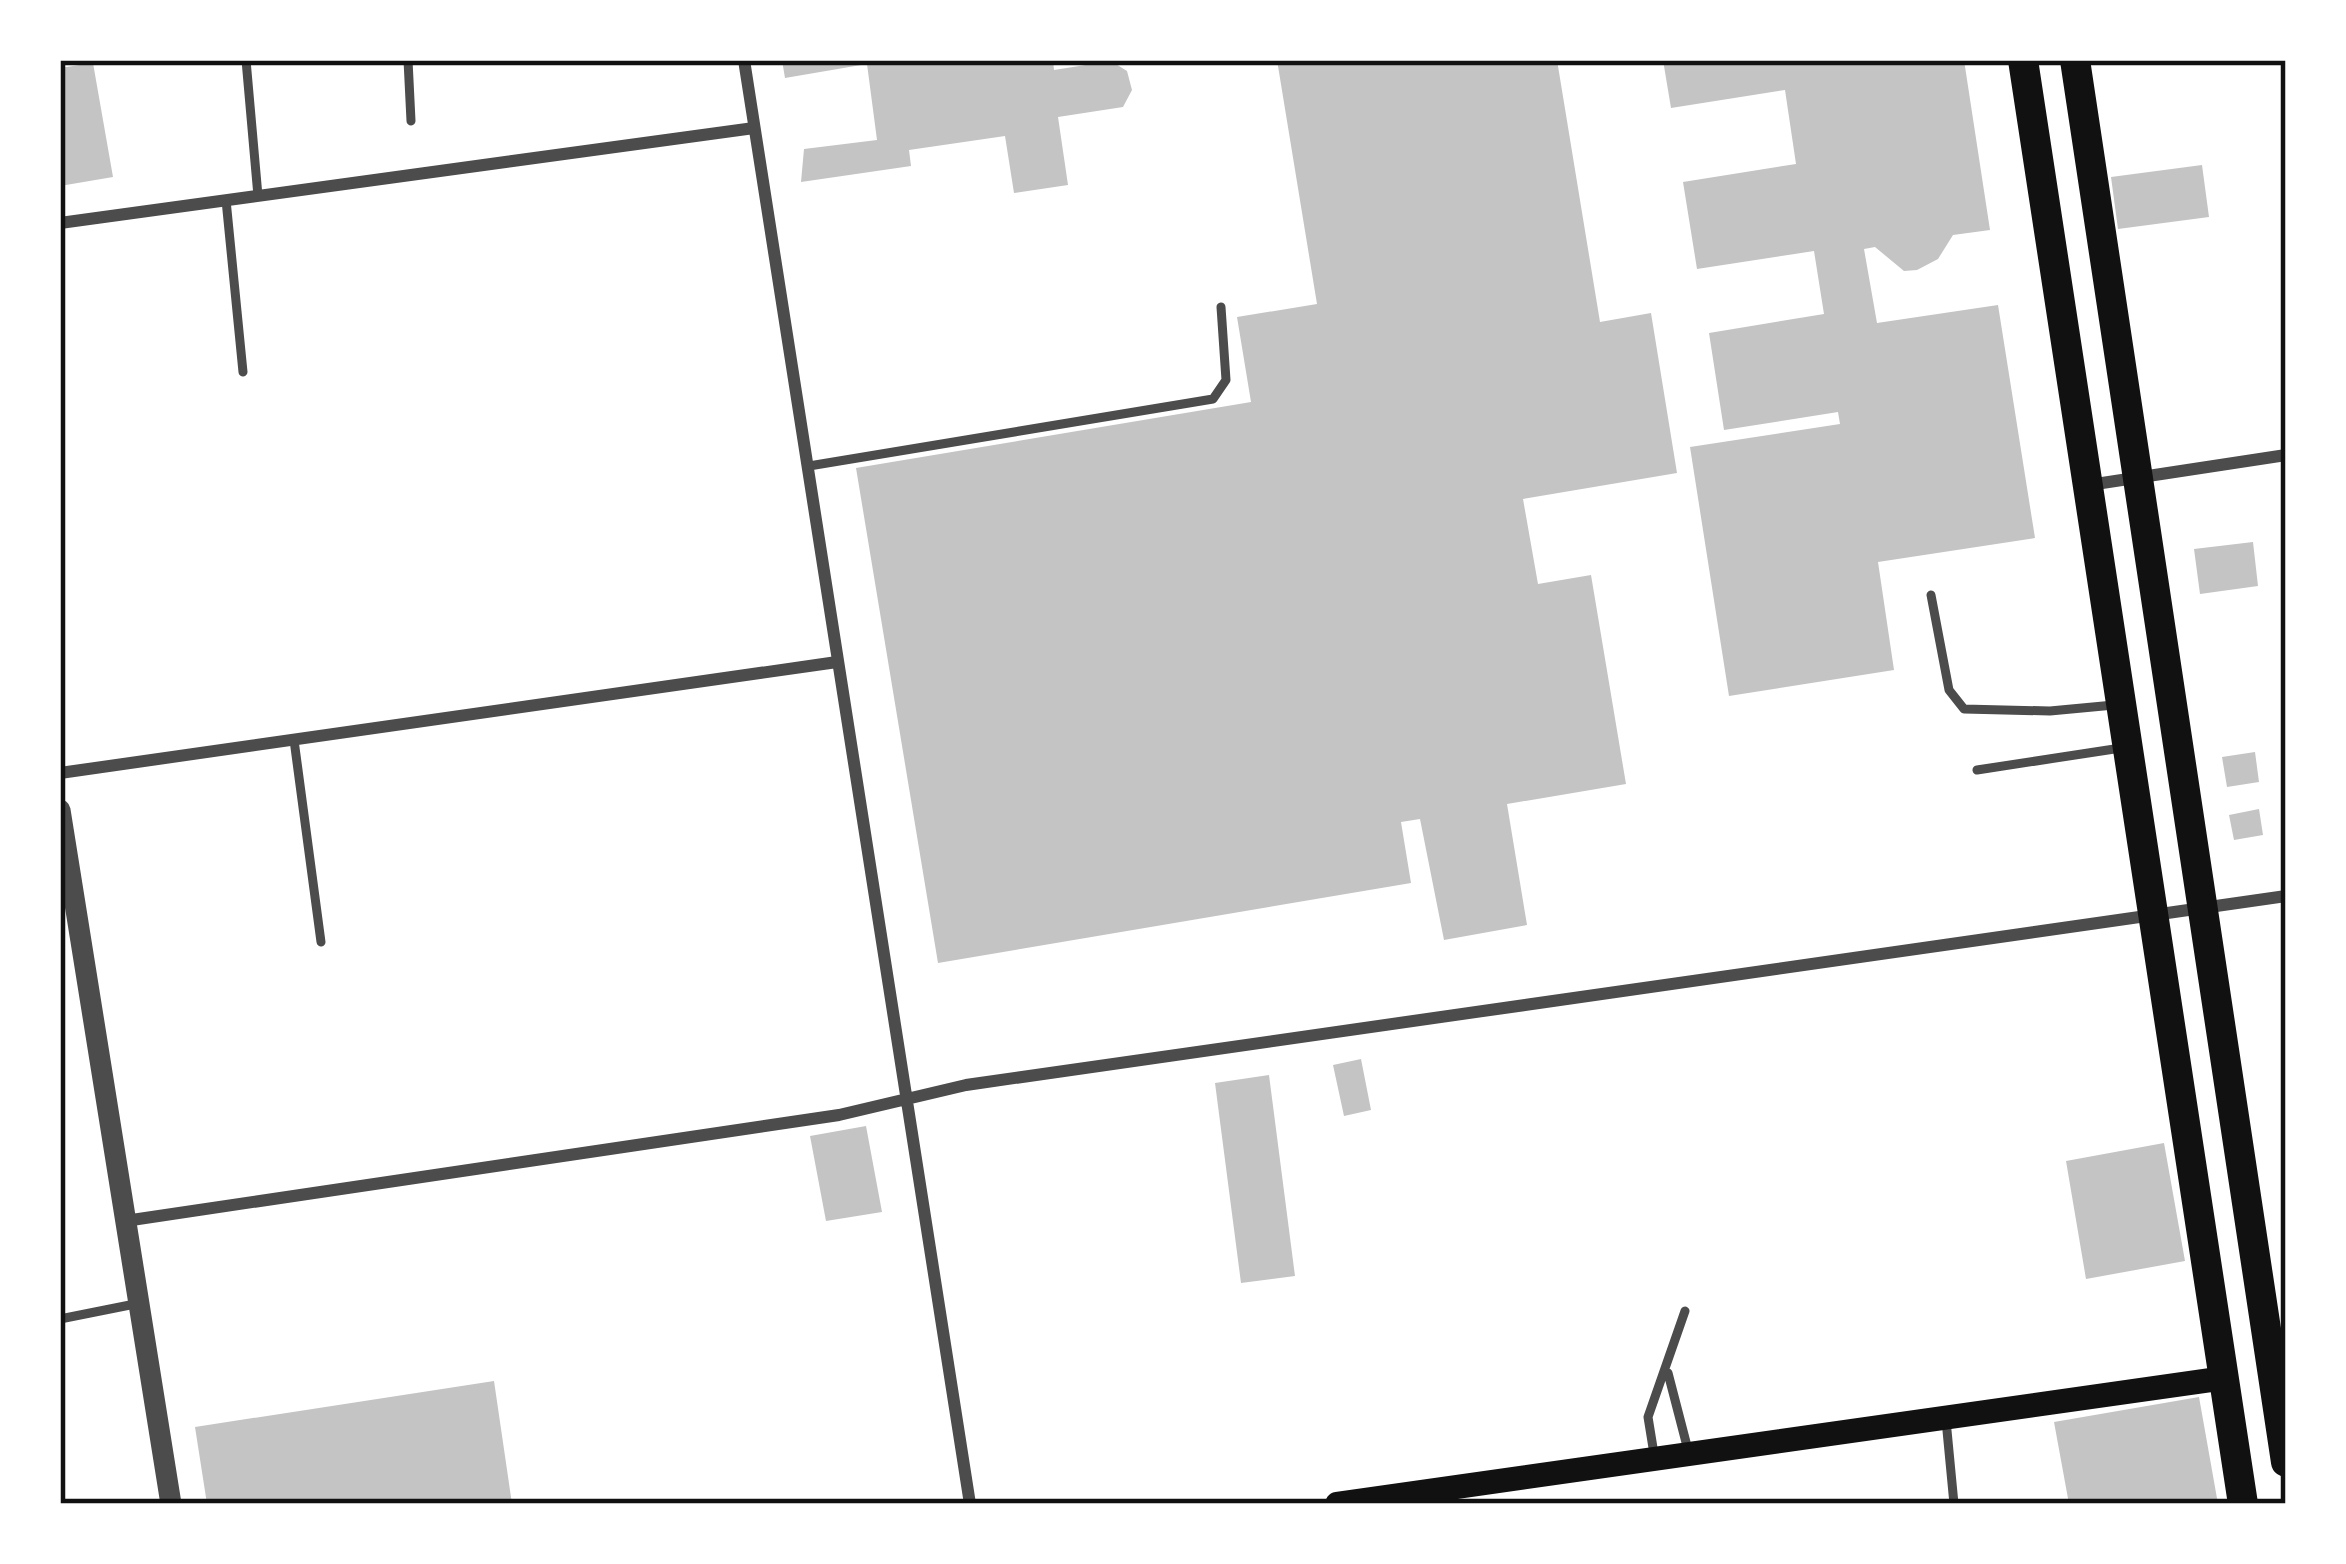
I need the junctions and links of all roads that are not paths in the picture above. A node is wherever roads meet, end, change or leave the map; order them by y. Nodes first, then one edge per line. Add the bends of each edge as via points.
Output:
1 (246, 60) edge
2 (408, 60) edge
3 (744, 60) edge
4 (2023, 60) edge
5 (2075, 60) edge
6 (412, 121) dead end
7 (754, 128) junction
8 (258, 196) junction
9 (226, 200) junction
10 (60, 223) edge
11 (1221, 307) dead end
12 (243, 372) dead end
13 (2286, 455) edge
14 (809, 466) junction
15 (2138, 478) junction
16 (2088, 485) junction
17 (1931, 595) dead end
18 (837, 662) junction
19 (2120, 705) junction
20 (294, 740) junction
21 (2126, 747) junction
22 (1977, 770) dead end
23 (60, 773) edge
24 (60, 811) edge
25 (2286, 896) edge
26 (2203, 908) junction
27 (2150, 915) junction
28 (321, 942) dead end
29 (906, 1099) junction
30 (125, 1221) junction
31 (141, 1302) junction
32 (1685, 1311) dead end
33 (60, 1319) edge
34 (2279, 1370) edge
35 (1667, 1372) junction
36 (2225, 1378) junction
37 (1946, 1415) junction
38 (1689, 1455) junction
39 (1654, 1460) junction
40 (2286, 1462) edge
41 (171, 1504) edge
42 (970, 1504) edge
43 (1336, 1504) edge
44 (1954, 1504) edge
45 (2243, 1504) edge

1 - 8 lane
2 - 6 lane
3 - 7 street
4 - 16 main road
5 - 15 main road
7 - 8 street
7 - 14 street
8 - 9 street
9 - 10 street
9 - 12 lane
11 - 14 lane via 1226,380 1213,399
13 - 15 street
14 - 18 street
15 - 16 street
15 - 26 main road
16 - 19 main road
17 - 19 lane via 1949,690 1964,709
18 - 20 street
18 - 29 street
19 - 21 main road
20 - 23 street
20 - 28 lane
21 - 22 lane
21 - 27 main road
24 - 30 street
25 - 26 street
26 - 27 street
26 - 34 main road
27 - 29 street
27 - 36 main road
29 - 30 street
29 - 42 street
30 - 31 street
31 - 33 lane
31 - 41 street
32 - 35 lane
34 - 36 main road
34 - 40 main road
35 - 38 lane
35 - 39 lane via 1648,1417
36 - 37 main road
36 - 45 main road
37 - 38 main road
37 - 44 lane
38 - 39 main road
39 - 43 main road

